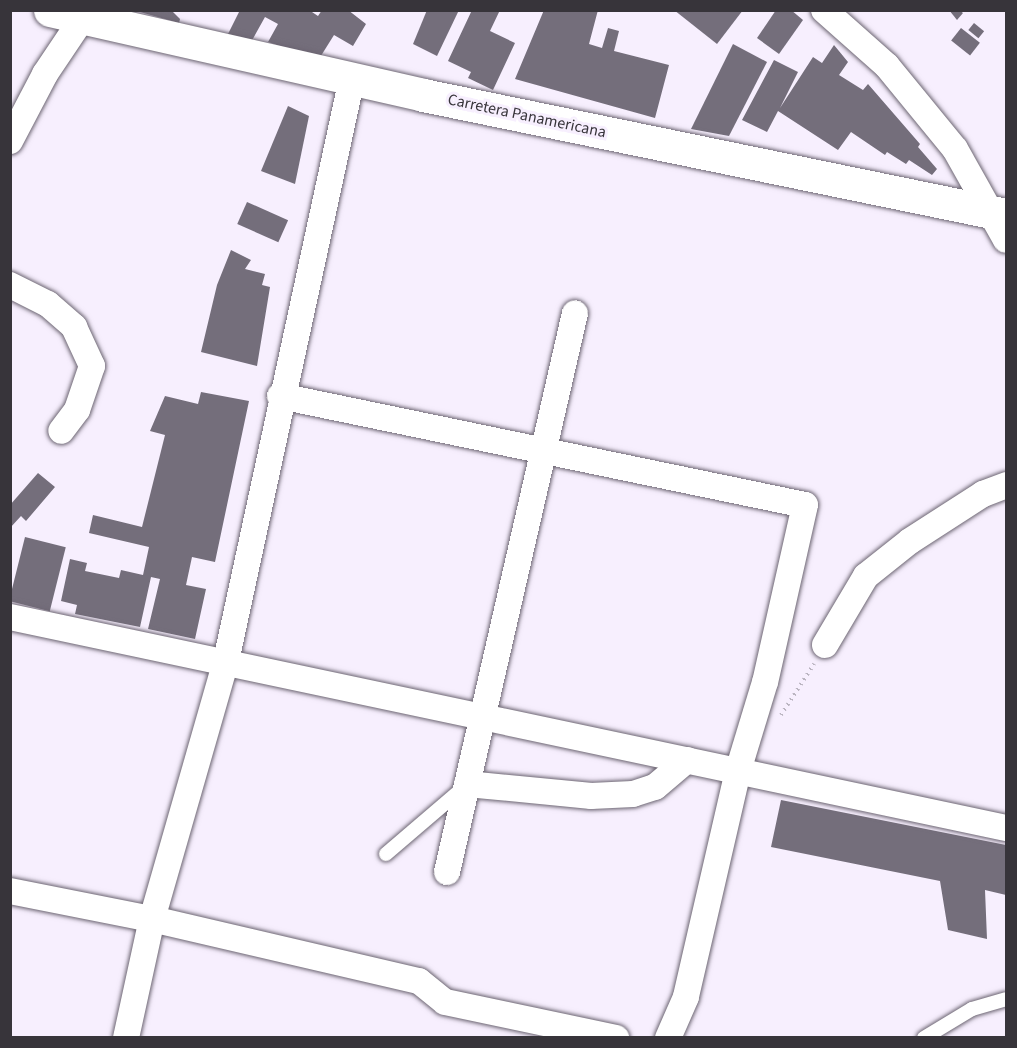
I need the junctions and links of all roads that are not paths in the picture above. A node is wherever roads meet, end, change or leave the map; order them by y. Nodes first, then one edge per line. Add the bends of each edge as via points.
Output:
1 (50, 10) edge
2 (824, 10) edge
3 (85, 14) edge
4 (352, 78) junction
5 (10, 141) edge
6 (1002, 222) edge
7 (10, 285) edge
8 (575, 313) dead end
9 (280, 396) junction
10 (61, 431) dead end
11 (542, 448) junction
12 (1006, 484) edge
13 (10, 617) edge
14 (825, 645) dead end
15 (225, 661) junction
16 (481, 714) junction
17 (687, 760) junction
18 (738, 771) junction
19 (467, 784) junction
20 (1006, 828) edge
21 (386, 854) dead end
22 (447, 872) dead end
23 (10, 891) edge
24 (152, 919) junction
25 (1006, 999) edge
26 (126, 1038) edge
27 (616, 1038) edge
28 (668, 1038) edge
29 (924, 1038) edge

1 - 3 main road, Carretera Panamericana
2 - 6 street via 887,66 956,149
3 - 4 main road, Carretera Panamericana
3 - 5 street via 45,74
4 - 6 main road, Carretera Panamericana
4 - 9 street
7 - 10 street via 48,304 74,327 92,366 76,410
8 - 11 street
9 - 11 street
9 - 15 street
11 - 16 street
11 - 18 street via 805,505 765,682
12 - 14 street via 974,500 866,576
13 - 15 street
15 - 16 street
15 - 24 street
16 - 17 street
16 - 19 street
17 - 18 street
17 - 19 street via 655,787 633,794 591,796
18 - 20 street
18 - 28 street via 686,997
19 - 21 lane
19 - 22 street
23 - 24 street
24 - 26 street
24 - 27 street via 419,981 445,1002
25 - 29 lane via 972,1009

